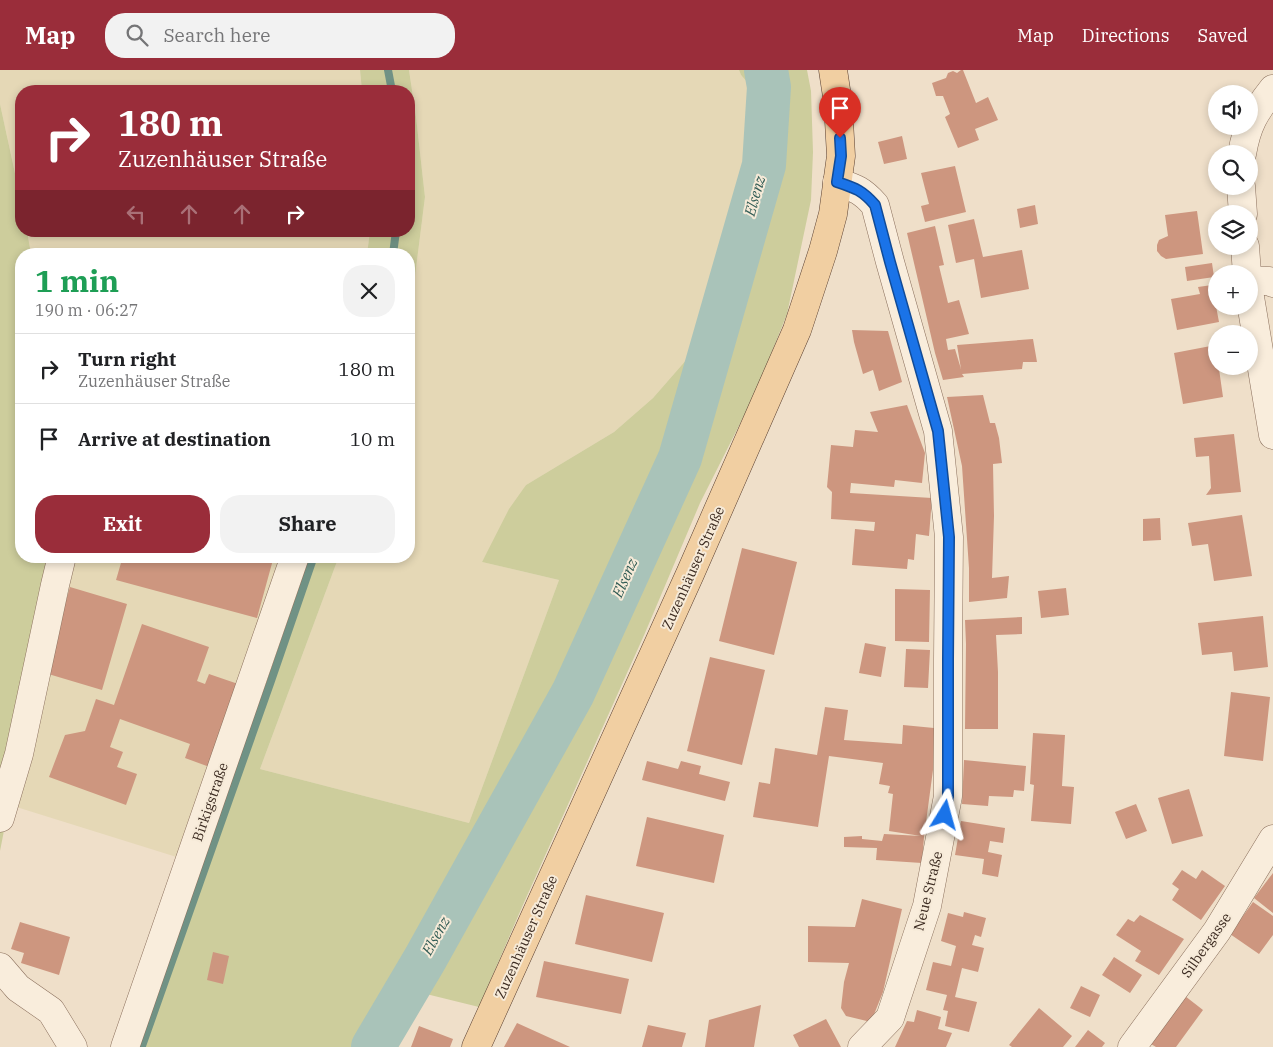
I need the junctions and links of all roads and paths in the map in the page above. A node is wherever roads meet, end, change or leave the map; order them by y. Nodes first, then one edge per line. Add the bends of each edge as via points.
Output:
1 (833, 70) edge
2 (1273, 89) edge
3 (1244, 145) edge
4 (837, 182) junction
5 (1258, 280) edge
6 (1273, 283) edge
7 (1253, 315) edge
8 (1273, 435) edge
9 (60, 563) edge
10 (293, 563) edge
11 (0, 818) edge
12 (1273, 839) edge
13 (0, 967) edge
14 (73, 1047) edge
15 (125, 1047) edge
16 (476, 1047) edge
17 (862, 1047) edge
18 (1132, 1047) edge

1 - 4 main road, Zuzenhäuser Straße via 841,156
2 - 3 street via 1255,113
4 - 16 main road, Zuzenhäuser Straße via 833,214 798,330
4 - 17 street, Neue Straße via 859,190 875,205 938,431 949,537 948,796 927,906 890,1018
5 - 6 street
7 - 8 street
9 - 11 street via 20,754
10 - 15 street, Birkigstraße
12 - 18 street, Silbergasse via 1217,931
13 - 14 street via 18,988 51,1011

